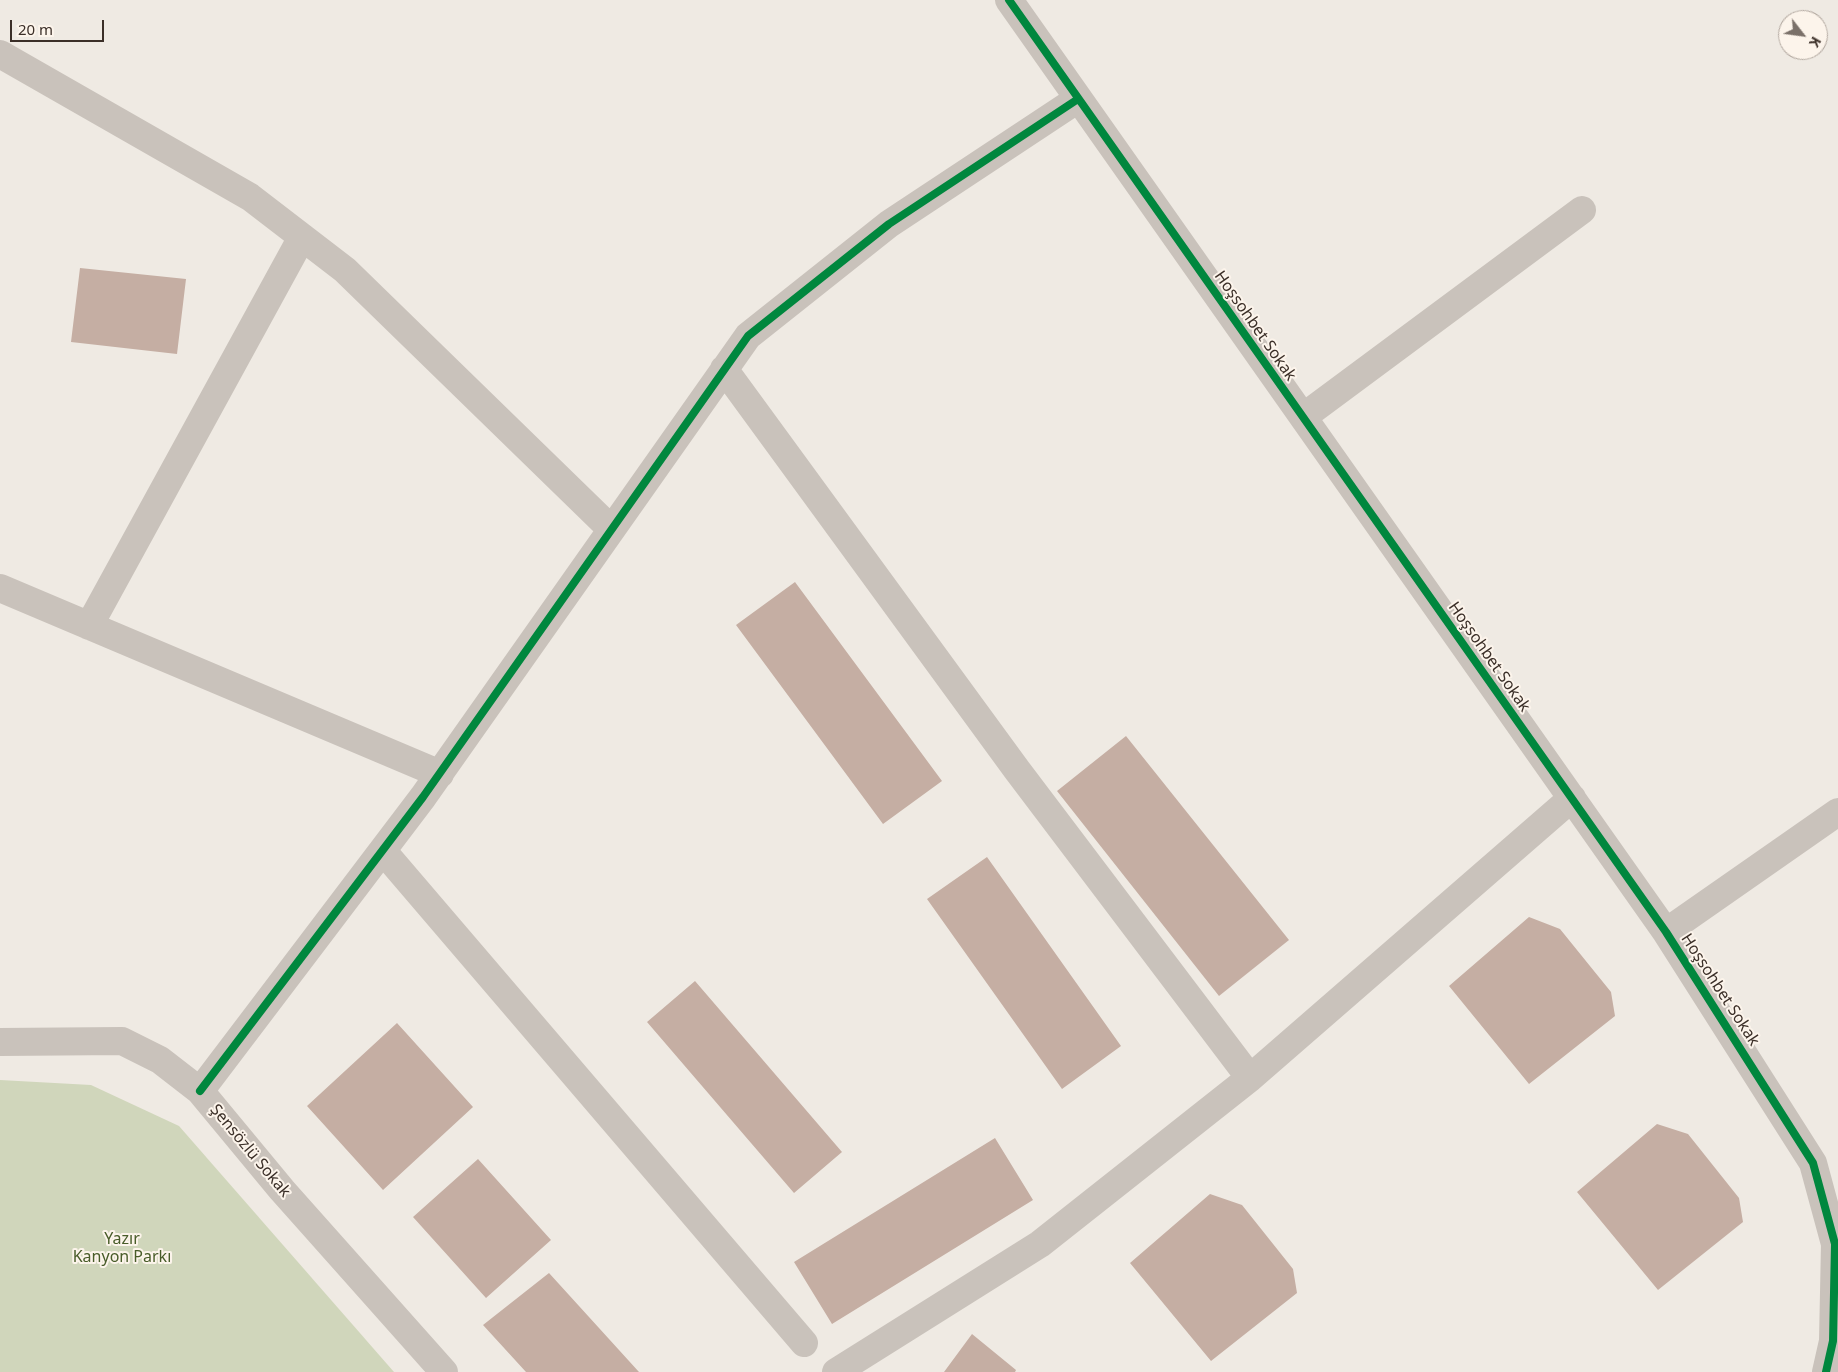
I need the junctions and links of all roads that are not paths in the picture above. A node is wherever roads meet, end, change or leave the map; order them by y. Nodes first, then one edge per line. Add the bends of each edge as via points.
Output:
1 (1009, 0) edge
2 (0, 54) edge
3 (1078, 99) junction
4 (1582, 210) dead end
5 (302, 236) junction
6 (724, 369) junction
7 (1303, 417) junction
8 (611, 529) junction
9 (0, 588) edge
10 (89, 626) junction
11 (440, 774) junction
12 (1572, 798) junction
13 (1838, 812) edge
14 (383, 851) junction
15 (1666, 932) junction
16 (0, 1042) edge
17 (1250, 1078) junction
18 (200, 1091) junction
19 (804, 1343) dead end
20 (852, 1368) edge
21 (444, 1372) edge
22 (1826, 1372) edge

1 - 3 street, Hoşsohbet Sokak
2 - 5 street via 250,197
3 - 6 street via 889,224 748,336
3 - 7 street, Hoşsohbet Sokak
4 - 7 street
5 - 8 street via 345,270
5 - 10 street
6 - 8 street
6 - 17 street via 1017,770
7 - 12 street, Hoşsohbet Sokak
8 - 11 street
9 - 10 street
10 - 11 street
11 - 14 street
12 - 15 street, Hoşsohbet Sokak
12 - 17 street
13 - 15 street, Hoşsohbet Sokak
14 - 18 street
14 - 19 street
15 - 22 street, Hoşsohbet Sokak via 1813,1162 1835,1244 1833,1341
16 - 18 street, Şensözlü Sokak via 122,1041 160,1060
17 - 20 street via 1040,1244
18 - 21 street, Şensözlü Sokak via 282,1190

